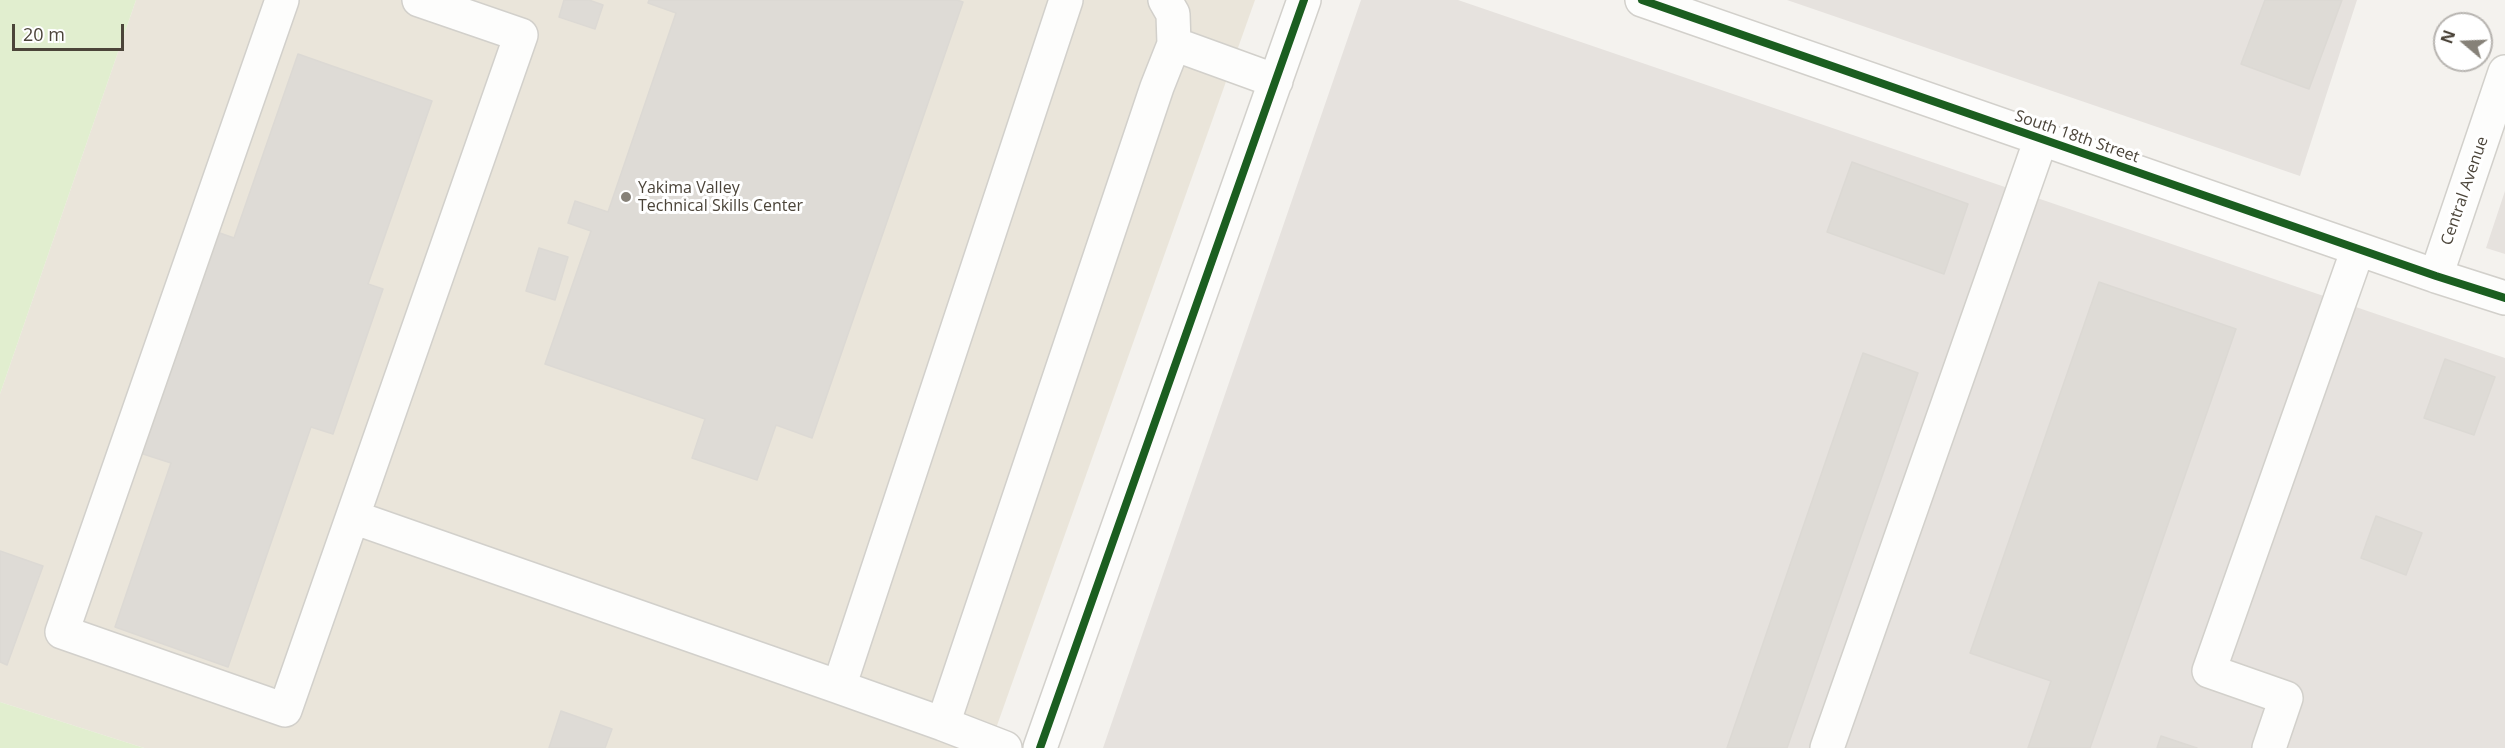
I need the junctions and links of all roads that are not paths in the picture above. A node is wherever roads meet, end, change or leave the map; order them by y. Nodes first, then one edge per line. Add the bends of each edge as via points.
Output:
1 (282, 0) edge
2 (419, 0) edge
3 (1066, 0) edge
4 (1165, 0) edge
5 (1304, 0) edge
6 (1642, 0) edge
7 (1174, 44) junction
8 (2505, 72) edge
9 (1276, 81) junction
10 (2041, 139) junction
11 (2358, 249) junction
12 (2436, 276) junction
13 (2505, 298) edge
14 (353, 517) junction
15 (839, 687) junction
16 (943, 724) junction
17 (1005, 748) edge
18 (1041, 748) edge
19 (1827, 748) edge
20 (2269, 748) edge

1 - 14 street via 62,632 285,710
2 - 14 street via 521,35
3 - 15 street
4 - 7 street via 1173,14
5 - 9 street
6 - 10 street, South 18th Street
7 - 9 street
7 - 16 street
8 - 12 street, Central Avenue
9 - 18 street
10 - 11 street, South 18th Street
10 - 19 street
11 - 12 street, South 18th Street
11 - 20 street via 2210,671 2286,698
12 - 13 street, South 18th Street
14 - 15 street
15 - 16 street
16 - 17 street

